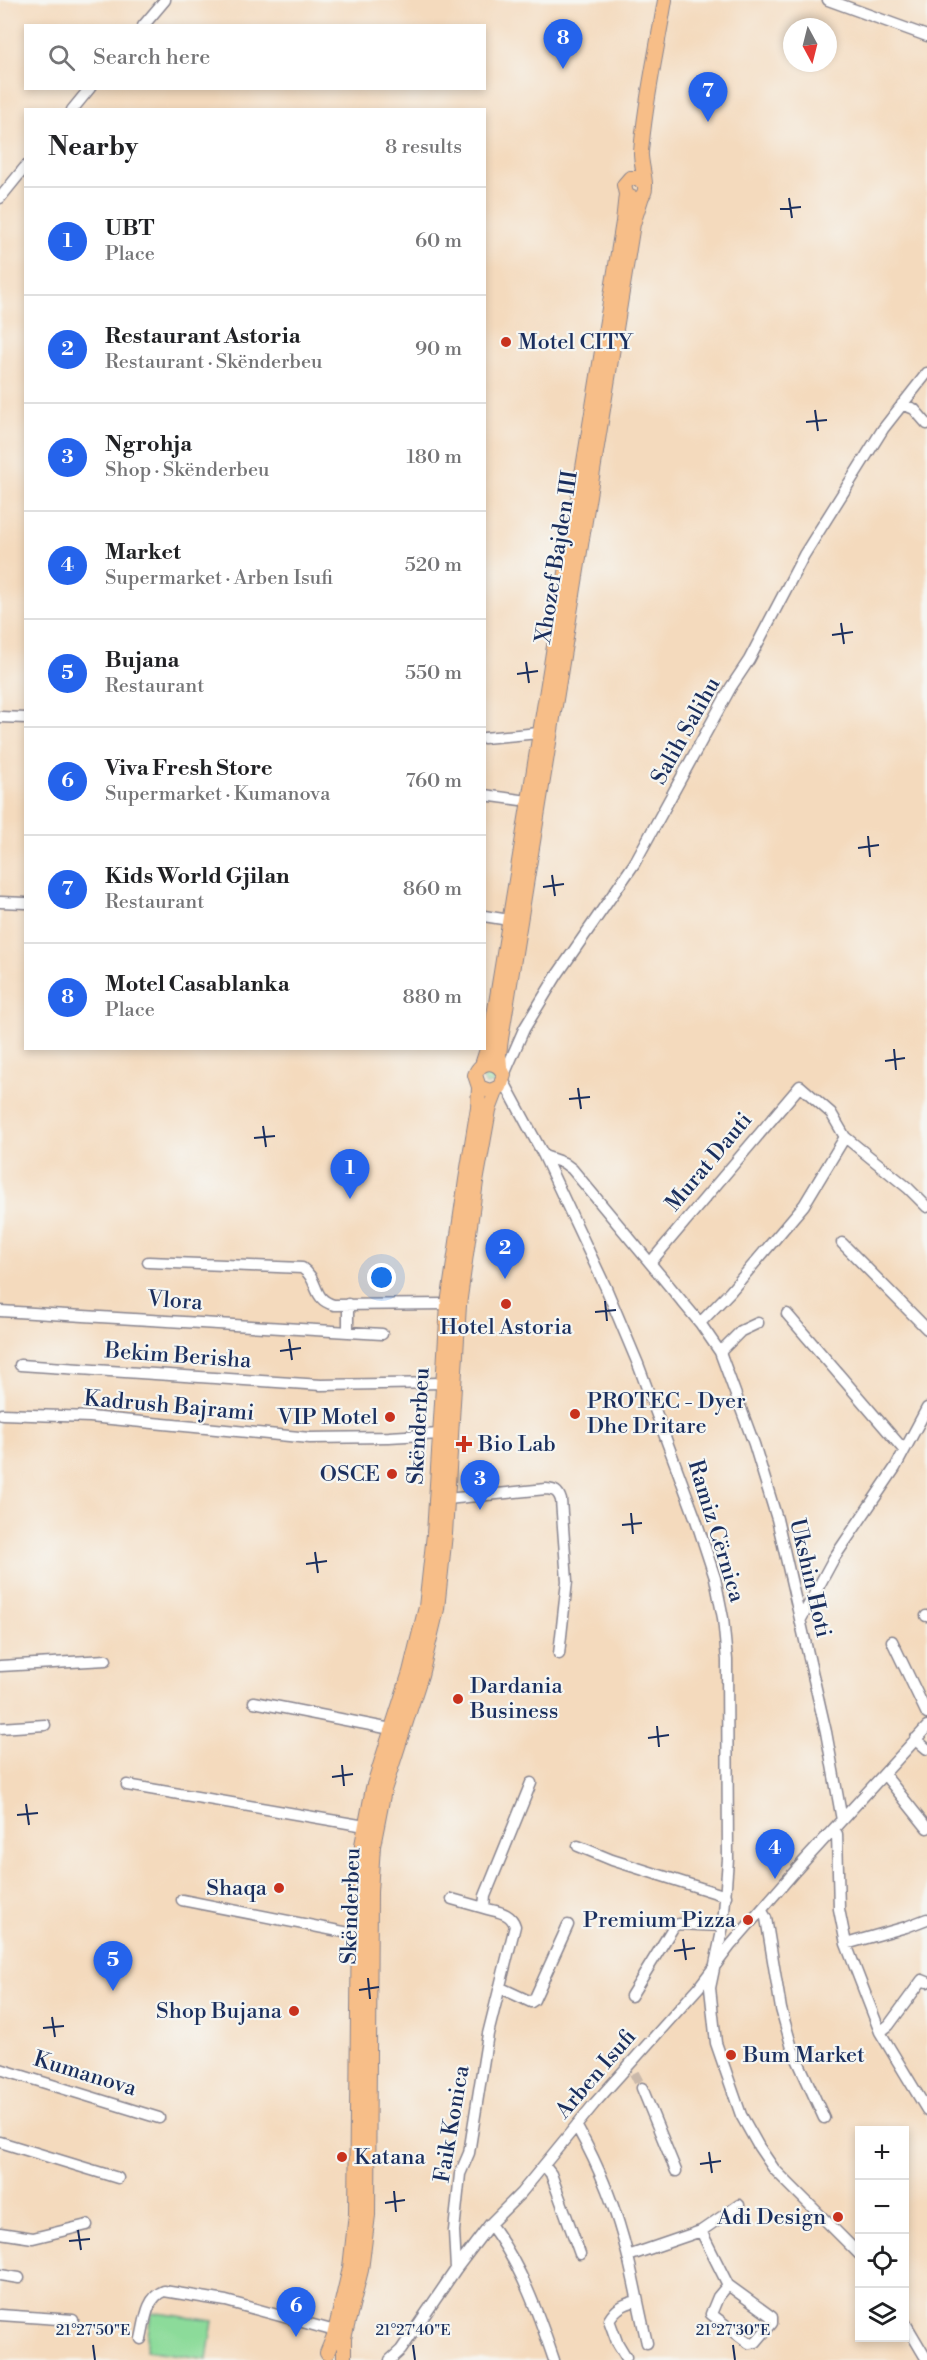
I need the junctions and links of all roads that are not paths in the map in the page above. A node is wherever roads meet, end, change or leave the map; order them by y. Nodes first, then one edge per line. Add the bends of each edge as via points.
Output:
1 (165, 0) edge
2 (665, 0) edge
3 (828, 0) edge
4 (861, 0) edge
5 (850, 7) junction
6 (145, 24) edge
7 (927, 36) edge
8 (88, 90) edge
9 (74, 108) edge
10 (641, 154) junction
11 (24, 168) edge
12 (627, 187) junction
13 (643, 190) junction
14 (0, 198) edge
15 (927, 373) edge
16 (902, 404) junction
17 (927, 424) edge
18 (0, 717) edge
19 (24, 718) edge
20 (539, 733) junction
21 (486, 738) edge
22 (486, 795) edge
23 (528, 801) junction
24 (0, 902) edge
25 (24, 903) edge
26 (486, 916) edge
27 (509, 920) junction
28 (482, 1065) junction
29 (495, 1087) junction
30 (515, 1102) junction
31 (845, 1137) junction
32 (544, 1156) junction
33 (927, 1207) edge
34 (842, 1243) dead end
35 (148, 1262) dead end
36 (650, 1263) junction
37 (348, 1304) junction
38 (448, 1304) junction
39 (0, 1311) edge
40 (787, 1314) dead end
41 (700, 1323) junction
42 (758, 1323) dead end
43 (927, 1329) edge
44 (348, 1332) junction
45 (382, 1334) dead end
46 (720, 1352) junction
47 (20, 1365) dead end
48 (442, 1383) junction
49 (927, 1408) edge
50 (2, 1414) dead end
51 (440, 1434) junction
52 (904, 1450) junction
53 (447, 1498) junction
54 (801, 1619) junction
55 (892, 1641) dead end
56 (559, 1654) dead end
57 (106, 1660) dead end
58 (0, 1666) edge
59 (254, 1702) dead end
60 (927, 1714) edge
61 (45, 1725) dead end
62 (927, 1727) edge
63 (0, 1728) edge
64 (391, 1729) junction
65 (915, 1739) junction
66 (927, 1749) edge
67 (884, 1774) junction
68 (531, 1783) dead end
69 (127, 1785) dead end
70 (842, 1820) junction
71 (365, 1826) junction
72 (927, 1828) edge
73 (834, 1829) junction
74 (578, 1846) dead end
75 (726, 1896) junction
76 (452, 1899) dead end
77 (182, 1900) dead end
78 (484, 1908) junction
79 (762, 1911) junction
80 (927, 1918) edge
81 (568, 1925) dead end
82 (723, 1926) junction
83 (359, 1935) junction
84 (846, 1944) junction
85 (714, 1967) junction
86 (927, 1982) edge
87 (501, 1989) junction
88 (631, 1996) dead end
89 (880, 2032) junction
90 (0, 2069) edge
91 (642, 2088) tunnel mouth
92 (927, 2110) edge
93 (159, 2118) dead end
94 (824, 2118) dead end
95 (577, 2127) junction
96 (0, 2142) edge
97 (544, 2165) junction
98 (676, 2171) dead end
99 (118, 2178) dead end
100 (739, 2205) dead end
101 (490, 2224) junction
102 (87, 2225) dead end
103 (700, 2231) junction
104 (0, 2233) edge
105 (855, 2250) edge
106 (580, 2254) dead end
107 (628, 2256) junction
108 (456, 2269) junction
109 (0, 2275) edge
110 (19, 2278) dead end
111 (728, 2285) junction
112 (636, 2301) junction
113 (0, 2315) edge
114 (73, 2320) dead end
115 (909, 2329) edge
116 (335, 2331) junction
117 (141, 2339) dead end
118 (647, 2343) dead end
119 (402, 2355) edge
120 (323, 2357) edge
121 (626, 2357) dead end
122 (345, 2359) edge
123 (390, 2360) edge
124 (554, 2360) edge
125 (927, 2360) edge

1 - 6 street
2 - 10 main road, Xhozef Bajden III
3 - 5 street
4 - 5 street
5 - 7 street
8 - 9 street
10 - 12 main road, Xhozef Bajden III
10 - 13 main road, Xhozef Bajden III
11 - 14 street
12 - 13 main road via 633,199
12 - 13 main road via 637,178
12 - 20 main road, Xhozef Bajden III
13 - 29 main road, Xhozef Bajden III via 633,224
15 - 16 street, Salih Salihu
16 - 17 street via 914,409
16 - 29 street, Salih Salihu via 804,555 634,864 557,975
18 - 19 street
20 - 21 street
20 - 23 main road, Xhozef Bajden III
22 - 23 street
23 - 27 main road, Xhozef Bajden III
24 - 25 street
26 - 27 street
27 - 28 main road, Xhozef Bajden III via 490,1040
28 - 29 main road via 491,1063
28 - 29 main road, Xhozef Bajden III via 475,1075
29 - 30 street, Ramiz Cërnica
29 - 30 street
29 - 38 main road, Skënderbeu via 478,1107
29 - 53 main road, Skënderbeu via 459,1305
30 - 32 street, Ramiz Cërnica
31 - 33 street
31 - 36 street, Murat Dauti via 831,1113 803,1086 798,1086
31 - 41 street via 804,1205
32 - 36 street, Ukshin Hoti via 572,1169
32 - 75 street, Ramiz Cërnica via 638,1364 715,1578 727,1660
34 - 43 street
35 - 37 street, Vlora via 302,1268 310,1273 325,1302
36 - 41 street, Ukshin Hoti
37 - 38 street, Vlora
37 - 44 street
38 - 48 main road, Skënderbeu
39 - 44 street, Vlora
40 - 52 street
41 - 46 street, Ukshin Hoti
42 - 46 street via 741,1331
44 - 45 street, Vlora
46 - 54 street, Ukshin Hoti via 764,1476
47 - 48 street, Bekim Berisha via 321,1385
48 - 51 main road, Skënderbeu
49 - 52 street
50 - 51 street, Kadrush Bajrami via 310,1438
51 - 64 main road, Skënderbeu via 426,1607
52 - 54 street via 834,1558
53 - 56 street, Skënderbeu via 546,1489 558,1493 567,1581
53 - 122 main road, Skënderbeu via 437,1609 421,1675 384,1790 373,1846 368,2215 361,2270 343,2348
54 - 70 street, Ukshin Hoti
55 - 60 street
57 - 58 street
59 - 64 street
61 - 63 street
62 - 65 street, Arben Isufi
64 - 71 main road, Skënderbeu
65 - 66 street
65 - 67 street, Arben Isufi
67 - 70 street, Arben Isufi
67 - 72 street
68 - 78 street via 491,1878
69 - 71 street, Skënderbeu
70 - 73 street, Arben Isufi
71 - 83 main road, Skënderbeu
73 - 79 street, Arben Isufi
73 - 84 street via 839,1910
74 - 75 street
75 - 82 street, Ramiz Cërnica
76 - 78 street, Faik Konica
77 - 83 street
78 - 87 street, Faik Konica via 506,1914 515,1926
79 - 85 street, Arben Isufi
79 - 94 street via 792,2048
80 - 84 street
81 - 87 street via 534,2000 521,1999
82 - 85 street, Ramiz Cërnica
82 - 88 street via 674,1926
83 - 116 main road, Skënderbeu via 356,2214 350,2268
84 - 89 street
85 - 95 street, Arben Isufi via 632,2070 594,2104
85 - 105 street, Ramiz Cërnica via 710,1988 716,2043 741,2115 774,2169
86 - 89 street via 922,1980
87 - 108 street, Faik Konica via 488,2034 468,2154 460,2174 454,2237
89 - 92 street
90 - 93 street, Kumanova
91 - 98 street
95 - 97 street, Arben Isufi
95 - 107 street via 609,2194
96 - 99 street
97 - 101 street, Arben Isufi
97 - 106 street via 551,2174
100 - 103 street
101 - 108 street, Arben Isufi
101 - 124 street via 522,2277
102 - 104 street via 33,2238
103 - 107 street
103 - 111 street
107 - 112 street
108 - 119 street, Arben Isufi
109 - 110 street
111 - 111 street via 772,2317 772,2323 756,2342 749,2343 711,2314
112 - 118 street
112 - 121 street via 615,2311 609,2320
113 - 114 street
115 - 125 street
116 - 117 street via 226,2301 164,2291 154,2297 148,2308
116 - 120 main road, Skënderbeu
119 - 123 street, Arben Isufi
120 - 122 main road via 336,2353

